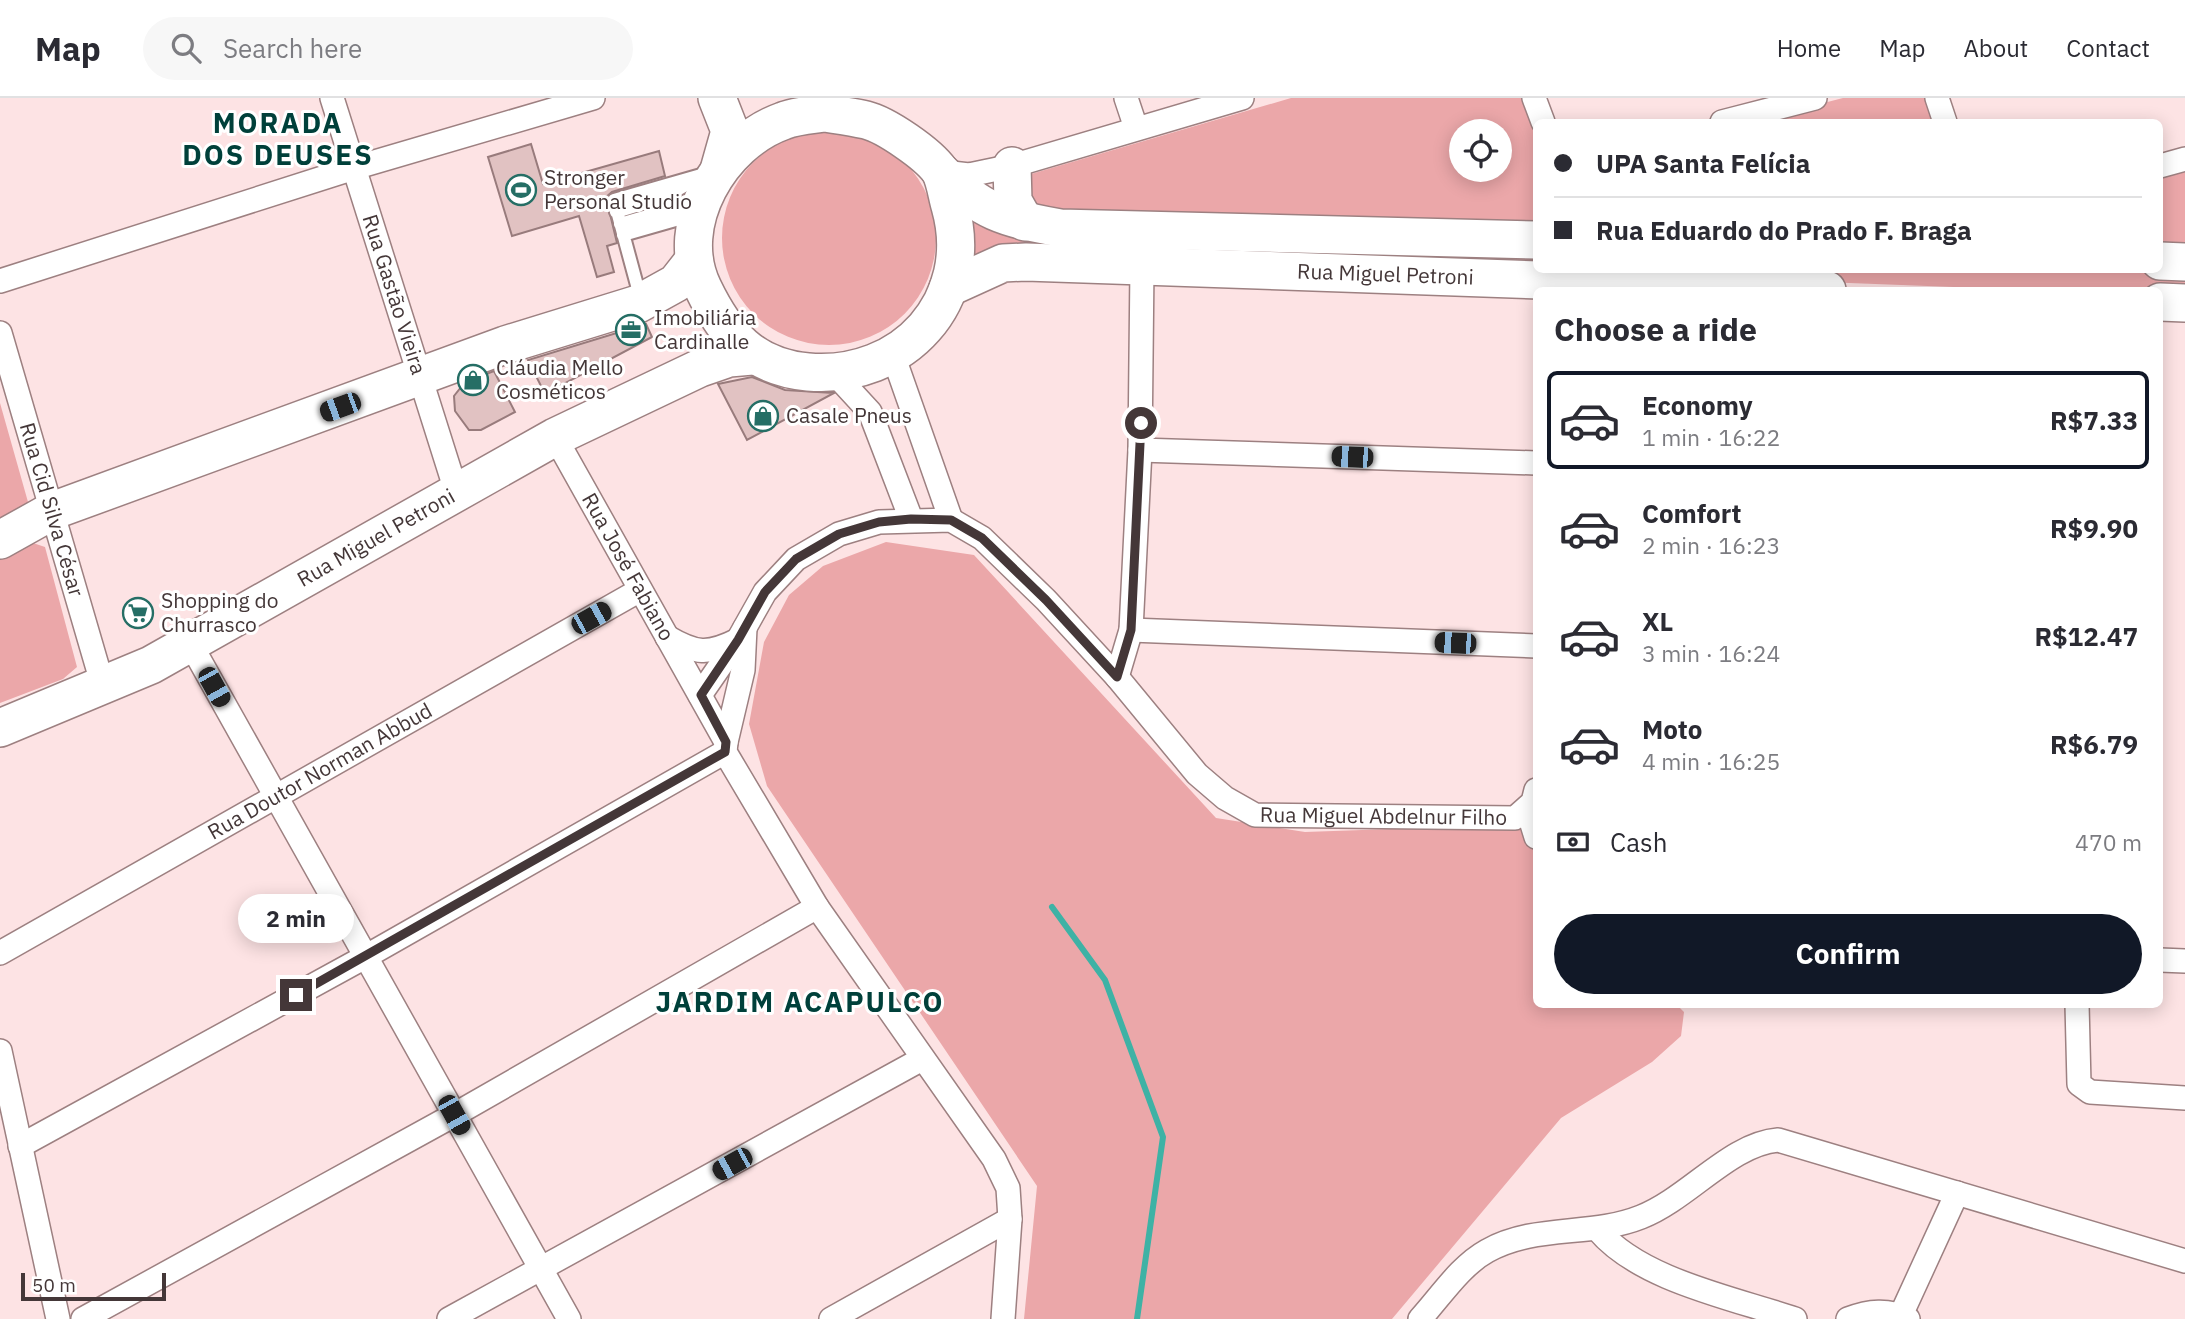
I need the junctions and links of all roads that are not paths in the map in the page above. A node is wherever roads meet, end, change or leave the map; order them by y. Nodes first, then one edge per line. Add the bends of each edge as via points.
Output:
1 (332, 98) edge
2 (593, 98) edge
3 (717, 98) edge
4 (1126, 98) edge
5 (1242, 98) edge
6 (1534, 98) edge
7 (1815, 98) edge
8 (1937, 98) edge
9 (778, 109) edge
10 (1542, 119) edge
11 (1734, 119) edge
12 (1944, 119) edge
13 (1136, 128) junction
14 (2185, 159) edge
15 (2163, 165) edge
16 (1012, 166) junction
17 (354, 168) junction
18 (940, 171) junction
19 (710, 172) junction
20 (694, 215) junction
21 (1026, 222) junction
22 (620, 223) junction
23 (1533, 240) edge
24 (694, 260) junction
25 (2163, 261) edge
26 (2185, 262) edge
27 (1142, 266) junction
28 (0, 281) edge
29 (1552, 286) edge
30 (1621, 287) edge
31 (948, 288) junction
32 (641, 302) junction
33 (2163, 302) edge
34 (2185, 303) edge
35 (0, 333) edge
36 (893, 355) junction
37 (752, 356) junction
38 (835, 374) junction
39 (418, 378) junction
40 (555, 437) junction
41 (1140, 450) junction
42 (1533, 463) edge
43 (457, 494) junction
44 (52, 511) junction
45 (911, 519) junction
46 (951, 520) junction
47 (0, 540) edge
48 (640, 590) junction
49 (1131, 630) junction
50 (742, 632) junction
51 (667, 637) junction
52 (190, 643) junction
53 (1533, 646) edge
54 (1117, 677) junction
55 (103, 686) junction
56 (701, 695) junction
57 (0, 728) edge
58 (725, 747) junction
59 (275, 797) junction
60 (1532, 799) edge
61 (817, 907) junction
62 (0, 953) edge
63 (365, 957) junction
64 (2163, 960) edge
65 (2185, 961) edge
66 (2077, 1008) edge
67 (0, 1051) edge
68 (922, 1059) junction
69 (2185, 1098) edge
70 (454, 1115) junction
71 (20, 1146) junction
72 (1957, 1193) junction
73 (1010, 1219) junction
74 (1598, 1230) junction
75 (2185, 1261) edge
76 (540, 1269) junction
77 (1904, 1317) edge
78 (58, 1319) edge
79 (83, 1319) edge
80 (449, 1319) edge
81 (569, 1319) edge
82 (831, 1319) edge
83 (1003, 1319) edge
84 (1420, 1319) edge
85 (1794, 1319) edge
86 (1848, 1319) edge

1 - 17 street, Rua Gastão Vieira
2 - 17 street
3 - 19 main road via 730,131
4 - 13 street
5 - 13 street
6 - 10 street
7 - 11 street
8 - 12 street
9 - 18 main road, Rua Miguel Petroni via 869,120 909,143
9 - 19 main road, Rua Miguel Petroni
13 - 16 street
14 - 15 street
16 - 18 street via 969,176
16 - 21 main road via 1013,201
17 - 28 street
17 - 39 street, Rua Gastão Vieira
18 - 21 main road, Rua Miguel Petroni via 968,199
18 - 31 main road via 955,224
19 - 20 main road
19 - 22 lane via 614,200
20 - 22 lane via 668,210
20 - 24 main road
21 - 23 main road, Rua Miguel Petroni via 1060,228
22 - 32 lane
24 - 32 main road via 676,284
24 - 37 main road via 701,285 721,322
25 - 26 main road
27 - 29 main road, Rua Miguel Petroni
27 - 31 main road, Rua Miguel Petroni via 1003,263
27 - 41 street
29 - 30 main road, Rua Miguel Petroni
31 - 36 main road via 920,334
32 - 39 main road
33 - 34 main road
35 - 44 street, Rua Cid Silva César
36 - 38 main road via 865,368
36 - 46 street
37 - 38 main road via 791,370
37 - 40 main road, Rua Miguel Petroni via 700,368
38 - 45 street via 870,412
39 - 43 street, Rua Gastão Vieira
39 - 44 main road
40 - 43 main road, Rua Miguel Petroni
40 - 48 street, Rua José Fabiano
41 - 42 street
41 - 49 street
43 - 52 main road, Rua Miguel Petroni
44 - 47 main road
44 - 55 street, Rua Cid Silva César
45 - 46 street, Rua Miguel Abdelnur Filho
45 - 50 street, Rua Miguel Abdelnur Filho via 879,522 839,534 796,559 765,592
46 - 54 street, Rua Miguel Abdelnur Filho via 982,538 1009,562
48 - 51 street, Rua José Fabiano
48 - 59 street, Rua Doutor Norman Abbud
49 - 53 street
49 - 54 street
50 - 51 street via 722,648 691,651
50 - 56 street, Rua Miguel Abdelnur Filho
50 - 58 street, Rua Miguel Abdelnur Filho via 743,670
51 - 56 street, Rua José Fabiano
52 - 55 main road, Rua Miguel Petroni
52 - 59 street
54 - 60 street, Rua Miguel Abdelnur Filho via 1197,774 1255,815 1516,818
55 - 57 main road, Rua Miguel Petroni
56 - 58 street
58 - 61 street
58 - 63 street
59 - 62 street, Rua Doutor Norman Abbud
59 - 63 street
61 - 68 street
61 - 70 street
63 - 70 street
63 - 71 street
64 - 65 street
66 - 69 street via 2079,1084 2083,1089
67 - 71 street
68 - 73 street via 994,1160 1008,1188
68 - 76 street
70 - 76 street
70 - 79 street
71 - 78 street
72 - 74 street via 1790,1141 1767,1141 1739,1153 1658,1210
72 - 75 street
72 - 77 street
73 - 82 street
73 - 83 street
74 - 84 street via 1533,1234 1498,1245 1472,1261
74 - 85 street via 1618,1251 1643,1267
76 - 80 street
76 - 81 street
77 - 86 street via 1874,1312

